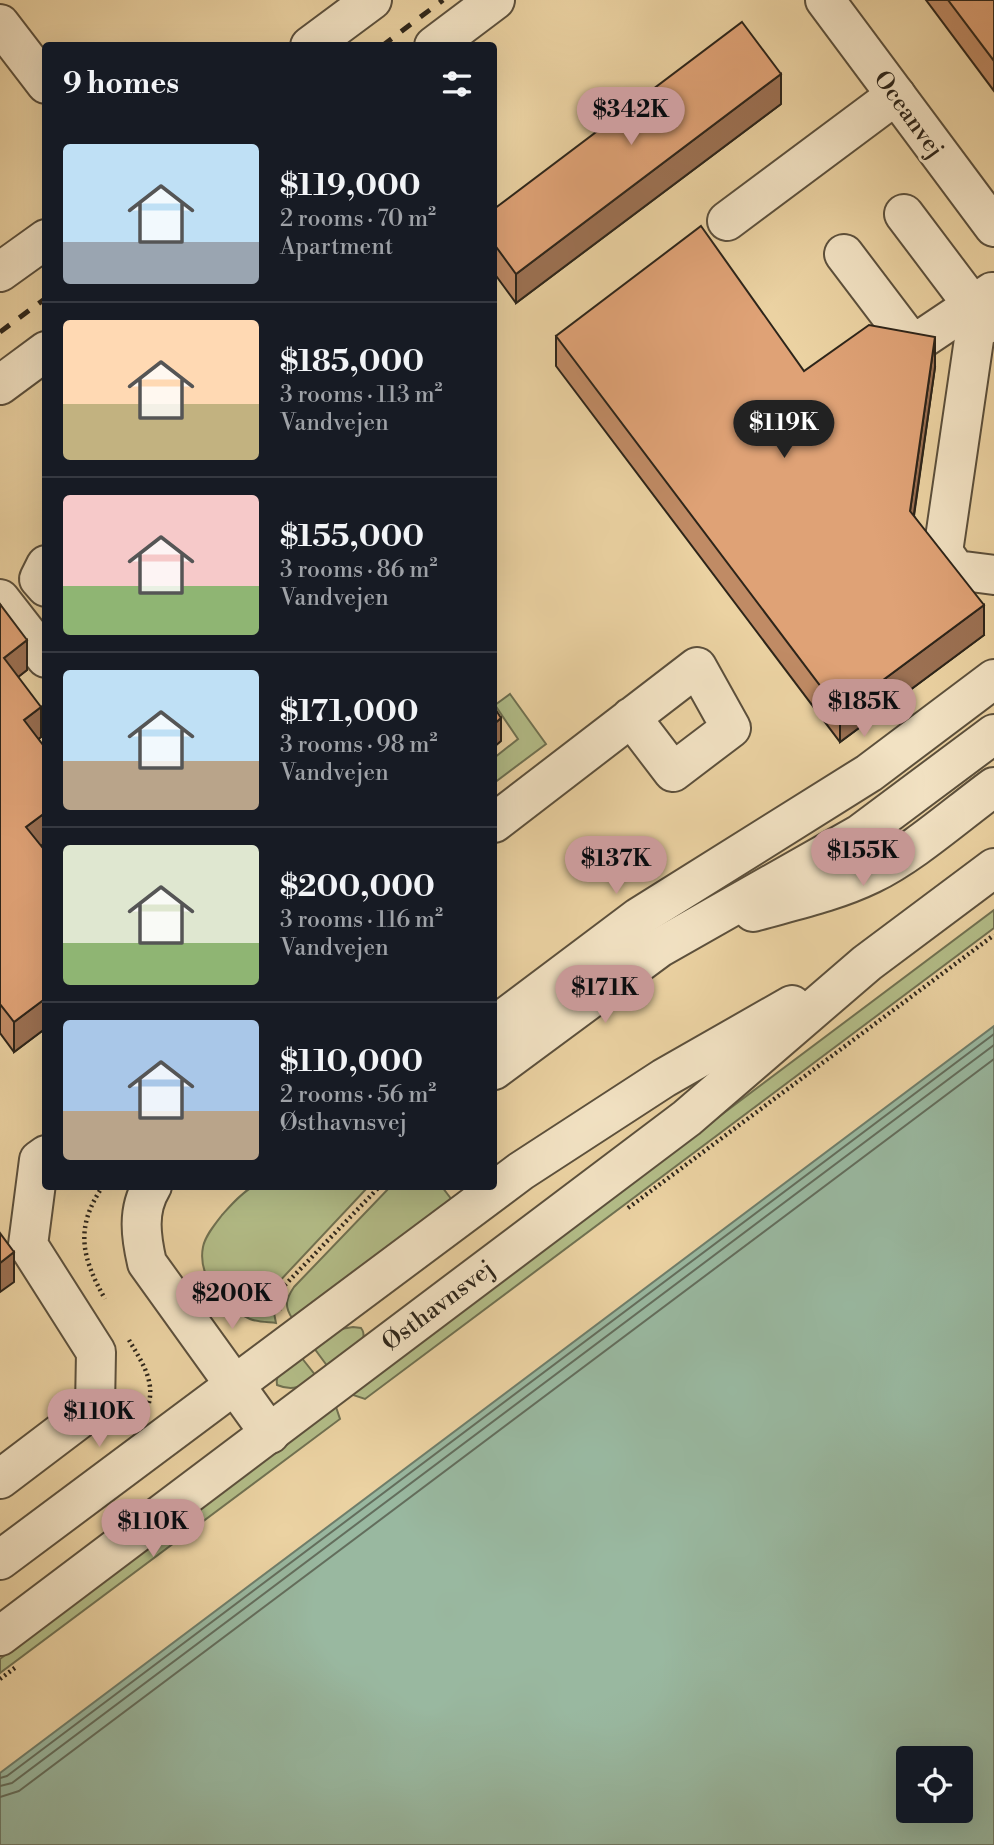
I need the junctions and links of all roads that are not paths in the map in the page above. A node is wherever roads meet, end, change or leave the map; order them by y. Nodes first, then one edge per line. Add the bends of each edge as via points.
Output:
1 (372, 0) edge
2 (495, 0) edge
3 (825, 0) edge
4 (858, 0) edge
5 (0, 24) edge
6 (315, 42) edge
7 (439, 42) edge
8 (42, 79) edge
9 (896, 95) junction
10 (904, 214) dead end
11 (727, 220) dead end
12 (994, 227) edge
13 (42, 242) edge
14 (844, 254) dead end
15 (0, 272) edge
16 (985, 310) edge
17 (42, 354) edge
18 (0, 385) edge
19 (994, 575) edge
20 (0, 599) edge
21 (994, 652) edge
22 (42, 653) edge
23 (994, 679) edge
24 (994, 706) edge
25 (631, 717) dead end
26 (994, 734) edge
27 (994, 760) edge
28 (994, 787) edge
29 (994, 814) edge
30 (497, 821) edge
31 (761, 840) junction
32 (994, 868) edge
33 (684, 933) junction
34 (867, 963) junction
35 (497, 1024) edge
36 (497, 1068) edge
37 (42, 1158) edge
38 (497, 1189) edge
39 (150, 1190) edge
40 (496, 1190) edge
41 (234, 1385) junction
42 (270, 1434) junction
43 (0, 1479) edge
44 (0, 1560) edge
45 (0, 1636) edge

1 - 6 street
2 - 7 street
3 - 9 street, Oceanvej
4 - 9 street via 871,18
5 - 8 street
9 - 11 street
9 - 12 street, Oceanvej
10 - 16 street
13 - 15 street
14 - 16 street via 913,345
16 - 19 street via 943,552 957,570
17 - 18 street
20 - 22 street
21 - 31 street via 857,756
23 - 31 street via 869,773
24 - 31 street via 883,789
25 - 30 street
26 - 33 street via 860,834
27 - 33 street via 862,856
28 - 33 street via 870,875
29 - 33 street via 878,894
31 - 35 street via 639,917
32 - 34 street, Østhavnsvej
33 - 36 street
34 - 38 street, Østhavnsvej via 664,1079
34 - 42 street, Østhavnsvej via 687,1118
37 - 43 street via 38,1160 28,1245 96,1352 95,1408
39 - 41 street via 142,1209 147,1263
40 - 41 street, Østhavnsvej
41 - 42 street
41 - 44 street, Østhavnsvej
42 - 45 street, Østhavnsvej

